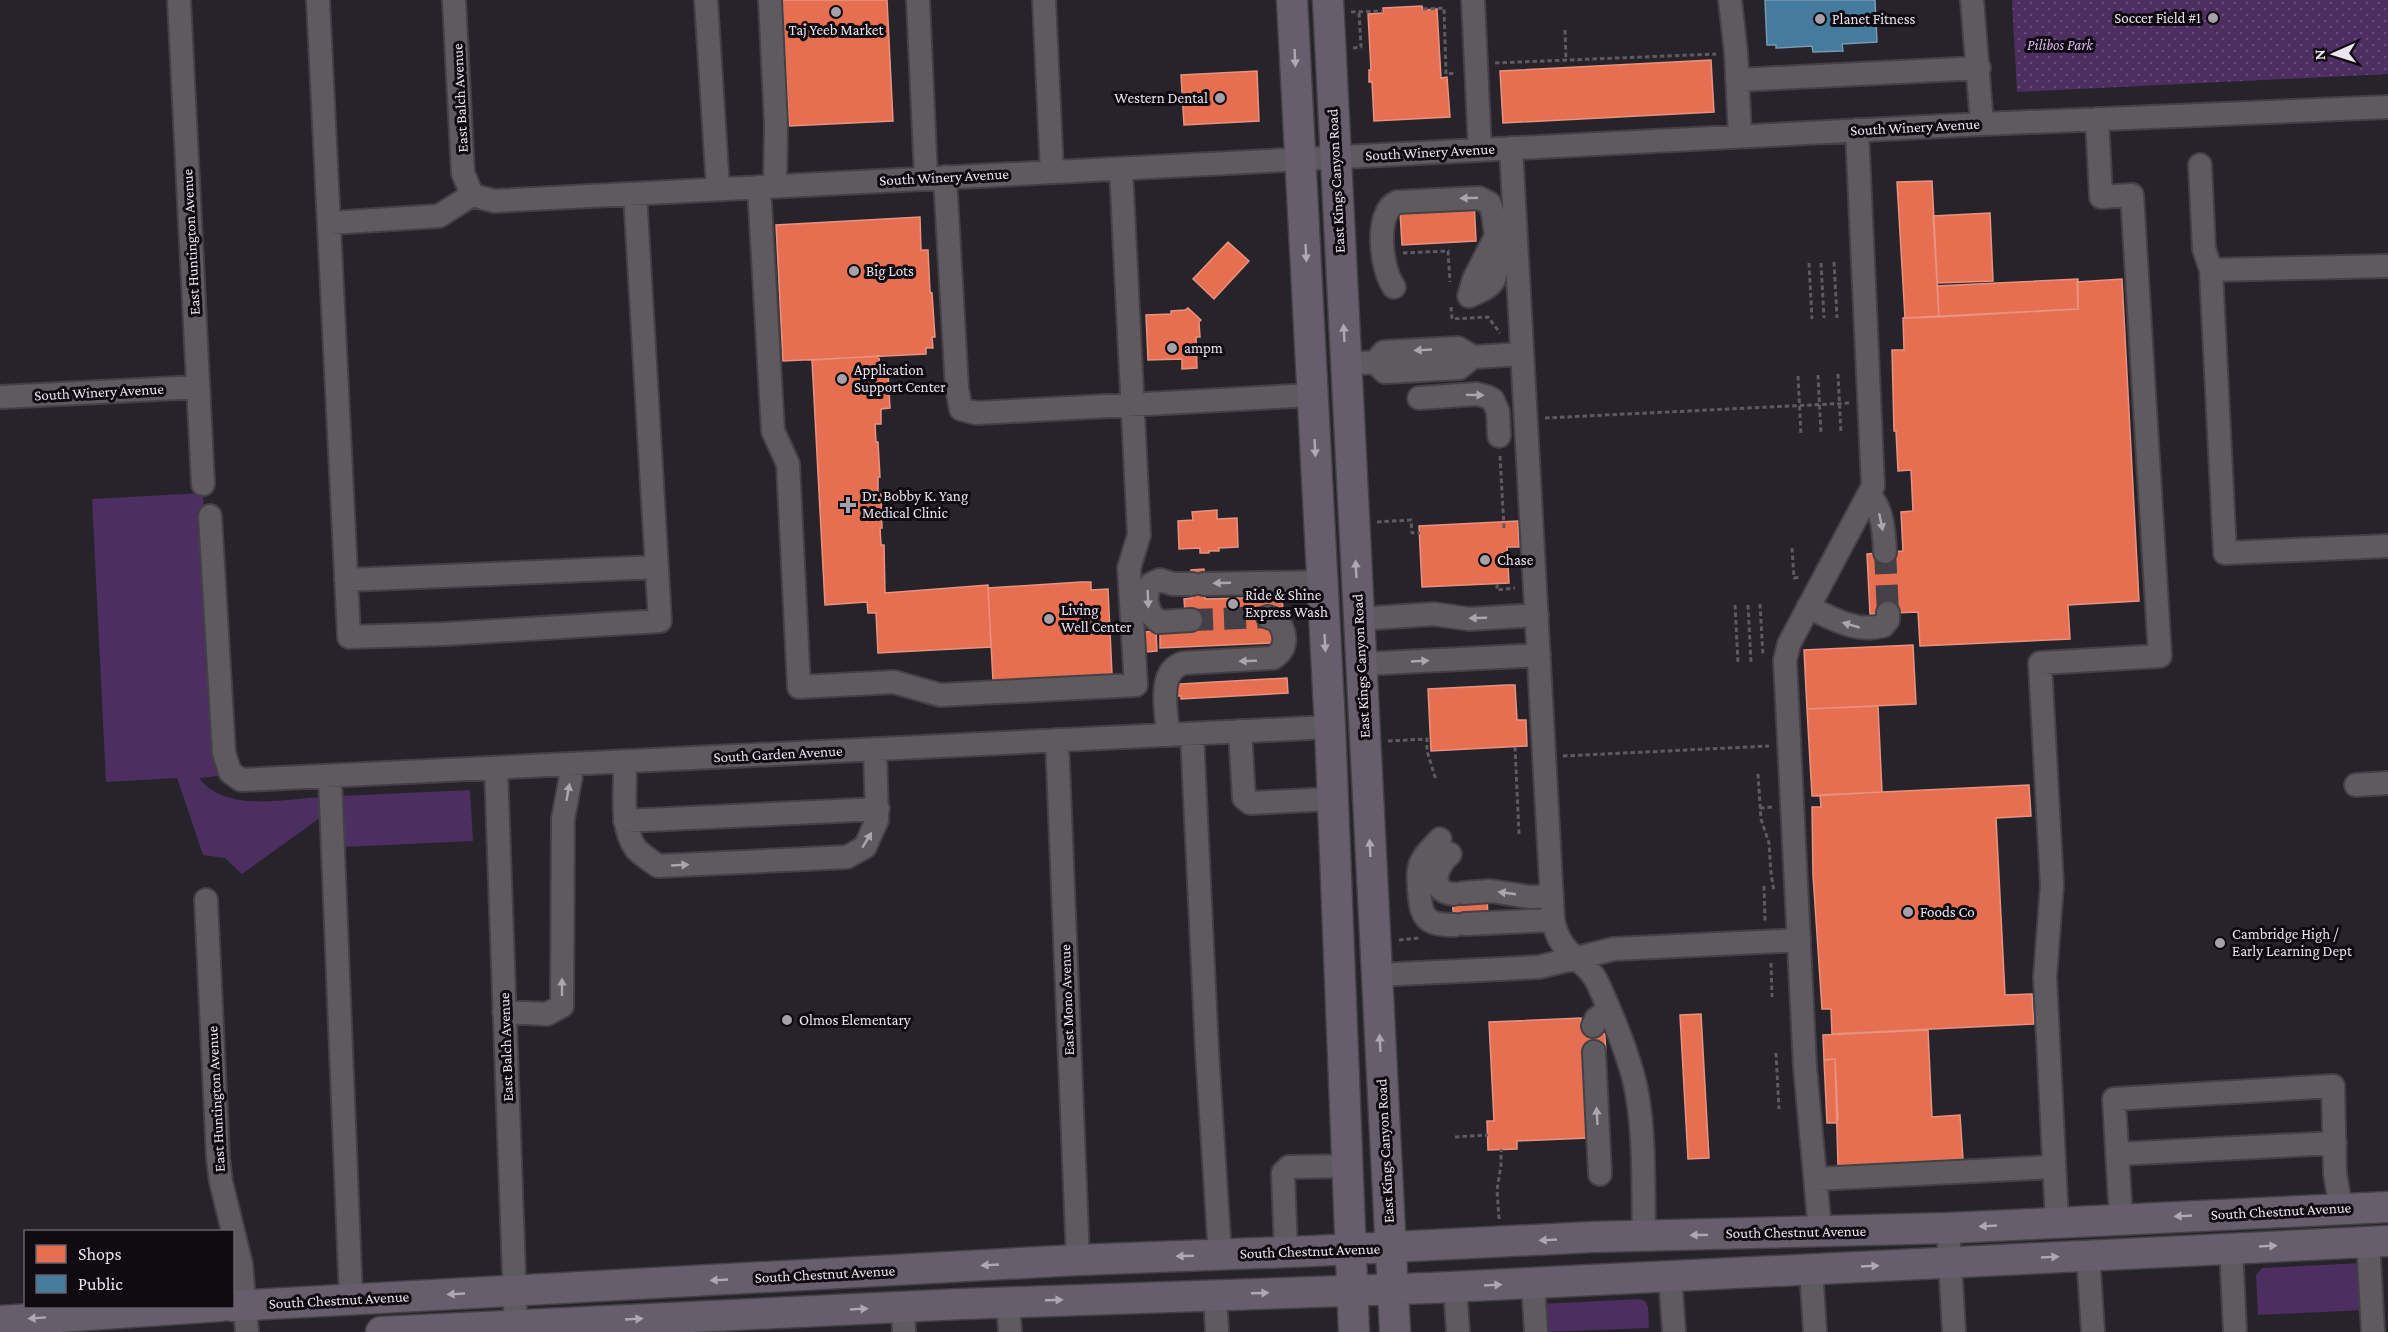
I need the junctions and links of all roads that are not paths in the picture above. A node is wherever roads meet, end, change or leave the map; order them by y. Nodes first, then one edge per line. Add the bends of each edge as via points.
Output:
1 (179, 0) edge
2 (318, 0) edge
3 (454, 0) edge
4 (706, 0) edge
5 (770, 0) edge
6 (918, 0) edge
7 (1044, 0) edge
8 (1292, 0) edge
9 (1328, 0) edge
10 (1473, 0) edge
11 (1730, 0) edge
12 (1972, 0) edge
13 (1979, 68) junction
14 (1737, 80) junction
15 (2388, 107) edge
16 (2097, 119) junction
17 (1982, 124) junction
18 (1857, 130) junction
19 (1740, 136) junction
20 (1511, 148) junction
21 (1480, 150) junction
22 (1335, 157) junction
23 (1300, 159) junction
24 (2200, 165) dead end
25 (1121, 169) junction
26 (1052, 172) junction
27 (935, 178) junction
28 (767, 187) junction
29 (718, 189) junction
30 (635, 194) junction
31 (472, 195) junction
32 (329, 223) junction
33 (2388, 266) edge
34 (2211, 270) junction
35 (1394, 287) dead end
36 (1457, 296) road end
37 (1513, 355) junction
38 (1360, 363) junction
39 (198, 387) junction
40 (1313, 395) junction
41 (0, 397) edge
42 (1419, 398) dead end
43 (1133, 404) junction
44 (1499, 436) road end
45 (203, 484) dead end
46 (1869, 494) junction
47 (210, 516) dead end
48 (2388, 546) edge
49 (1885, 552) tunnel mouth
50 (657, 567) junction
51 (346, 580) junction
52 (1322, 582) junction
53 (1808, 607) junction
54 (1888, 613) dead end
55 (1536, 615) junction
56 (1269, 617) dead end
57 (1359, 619) junction
58 (1191, 620) tunnel mouth
59 (1539, 655) junction
60 (1361, 664) junction
61 (1329, 727) junction
62 (1240, 731) junction
63 (1192, 734) junction
64 (1168, 735) junction
65 (1056, 740) junction
66 (875, 749) junction
67 (625, 762) junction
68 (573, 765) junction
69 (496, 768) junction
70 (330, 777) junction
71 (2388, 783) edge
72 (2356, 785) dead end
73 (1332, 799) junction
74 (878, 809) junction
75 (625, 821) junction
76 (1552, 896) junction
77 (206, 900) dead end
78 (1553, 920) junction
79 (1799, 940) junction
80 (1575, 959) junction
81 (1377, 975) junction
82 (504, 1012) junction
83 (1594, 1052) dead end
84 (2335, 1143) junction
85 (2117, 1154) junction
86 (1347, 1166) junction
87 (2054, 1167) junction
88 (1599, 1174) dead end
89 (1816, 1179) junction
90 (2388, 1207) edge
91 (2341, 1208) junction
92 (2121, 1219) junction
93 (2057, 1222) junction
94 (1947, 1228) junction
95 (233, 1230) edge
96 (1820, 1232) junction
97 (234, 1235) edge
98 (1644, 1236) junction
99 (2378, 1241) edge
100 (1390, 1248) junction
101 (2231, 1248) junction
102 (1350, 1250) junction
103 (1286, 1252) junction
104 (1220, 1255) junction
105 (2088, 1255) junction
106 (1078, 1260) junction
107 (1949, 1262) junction
108 (1811, 1269) junction
109 (798, 1275) junction
110 (1670, 1276) junction
111 (1533, 1283) junction
112 (1455, 1287) junction
113 (1393, 1289) junction
114 (1352, 1290) junction
115 (515, 1291) junction
116 (1215, 1294) junction
117 (351, 1299) junction
118 (1008, 1302) junction
119 (801, 1311) junction
120 (236, 1312) edge
121 (904, 1319) edge
122 (0, 1321) edge
123 (763, 1323) edge
124 (576, 1327) edge
125 (516, 1329) edge
126 (427, 1331) edge
127 (381, 1332) edge
128 (1010, 1332) edge
129 (1217, 1332) edge
130 (1354, 1332) edge
131 (1395, 1332) edge
132 (1458, 1332) edge
133 (1536, 1332) edge
134 (1674, 1332) edge
135 (1815, 1332) edge
136 (1954, 1332) edge
137 (2093, 1332) edge
138 (2235, 1332) edge
139 (2373, 1332) edge

1 - 39 street, East Huntington Avenue
2 - 32 street
3 - 31 street, East Balch Avenue via 464,173
4 - 29 street
5 - 28 street via 776,125
6 - 27 street
7 - 26 street
8 -> 23 main road
9 - 22 main road, East Kings Canyon Road
10 - 21 street
11 - 14 street
12 - 13 street
13 - 14 street
13 - 17 street
14 - 19 street
15 - 16 street, South Winery Avenue
16 - 17 street, South Winery Avenue
16 - 87 street via 2101,197 2132,195 2160,656 2040,663 2052,885 2045,977
17 - 18 street, South Winery Avenue
18 - 19 street, South Winery Avenue
18 - 46 street via 1873,477
19 - 20 street, South Winery Avenue
20 - 21 street, South Winery Avenue
20 - 37 street
21 - 22 street, South Winery Avenue
22 - 23 street, South Winery Avenue
38 -> 22 main road, East Kings Canyon Road
23 - 25 street, South Winery Avenue
23 -> 40 main road
24 - 34 street via 2204,249
25 - 26 street, South Winery Avenue
25 - 43 street
26 - 27 street, South Winery Avenue
27 - 28 street, South Winery Avenue
27 - 43 street via 961,409 976,413
28 - 29 street, South Winery Avenue
28 - 43 street via 773,431 788,464 799,687 894,682 940,695 1136,685 1129,568 1139,535
29 - 30 street, South Winery Avenue
30 - 31 street, South Winery Avenue via 494,201
30 - 50 street
31 - 32 street via 439,216
32 - 51 street
33 - 34 street
34 - 48 street via 2225,553
36 -> 35 street via 1488,287 1496,275 1495,216 1485,200 1473,197 1392,204 1384,214 1384,264
37 - 38 street via 1473,357 1459,368 1386,372
37 - 55 street via 1525,412
57 -> 38 main road, East Kings Canyon Road via 1354,523
39 - 41 street, South Winery Avenue
39 - 45 street, East Huntington Avenue
40 - 43 street
40 -> 52 main road
42 -> 44 street via 1477,394 1488,397 1498,412
46 -> 49 street via 1881,515
46 - 53 street
47 - 70 street, South Garden Avenue via 224,753 230,772 241,780
50 - 51 street
50 - 51 street via 660,621 444,634 349,637
52 -> 58 street via 1173,584 1160,580 1151,584 1147,597 1150,612 1159,622
52 -> 61 main road
54 -> 53 street via 1882,626 1861,628
53 - 79 street via 1786,651
55 -> 57 street via 1469,619 1434,614
55 - 59 street
56 -> 64 street via 1282,626 1285,640 1273,658 1184,663 1172,670 1166,690
57 - 60 main road, East Kings Canyon Road
60 -> 59 street
59 - 76 street
81 -> 60 main road, East Kings Canyon Road
61 - 62 street, South Garden Avenue
61 - 73 main road
62 - 63 street, South Garden Avenue
62 - 73 street via 1242,788 1250,803
63 - 64 street, South Garden Avenue
63 - 104 street
64 - 65 street, South Garden Avenue
65 - 66 street, South Garden Avenue
65 - 106 street, East Mono Avenue
66 - 67 street, South Garden Avenue
66 - 74 street
67 - 68 street, South Garden Avenue
67 - 75 street
68 - 69 street, South Garden Avenue
82 -> 68 street via 547,1014 562,1006 563,819
69 - 70 street, South Garden Avenue
69 - 82 street, East Balch Avenue
70 - 117 street
71 - 72 street
73 - 86 main road
74 - 75 street
75 -> 74 street via 637,850 658,866 835,858 847,857 866,847
76 - 78 street
76 -> 78 street via 1442,889 1436,876 1445,846 1425,856 1419,866 1420,906 1430,921 1439,925
77 - 95 street, East Huntington Avenue via 218,1158
78 - 80 street via 1563,948
79 - 80 street via 1614,949
79 - 89 street
80 - 81 street via 1539,967
80 - 98 street via 1593,976 1601,1018 1631,1069 1637,1094
100 -> 81 main road, East Kings Canyon Road
82 - 115 street, East Balch Avenue
88 -> 83 street
84 - 85 street
84 - 85 street via 2333,1086 2114,1099
84 - 91 street
85 - 92 street
86 - 102 main road
86 - 103 street via 1289,1167 1283,1173
87 - 89 street
87 - 93 street
89 - 96 street
90 - 91 main road, South Chestnut Avenue
91 -> 92 main road, South Chestnut Avenue
92 - 93 main road, South Chestnut Avenue
93 -> 94 main road, South Chestnut Avenue
94 - 96 main road, South Chestnut Avenue
94 - 107 street
96 -> 98 main road, South Chestnut Avenue
96 - 110 main road via 1814,1243 1798,1251 1698,1258
97 - 120 street, East Huntington Avenue via 241,1264
98 -> 100 main road, South Chestnut Avenue
101 -> 99 main road
99 - 139 street
100 - 102 main road, South Chestnut Avenue
100 - 113 main road, East Kings Canyon Road
101 - 105 main road
101 - 138 street
102 - 103 main road, South Chestnut Avenue
102 - 114 main road
103 - 104 main road, South Chestnut Avenue
104 -> 106 main road, South Chestnut Avenue
107 -> 105 main road
105 - 137 street
106 -> 109 main road, South Chestnut Avenue
108 -> 107 main road
107 - 136 street
108 - 110 main road
108 - 135 street
109 -> 115 main road, South Chestnut Avenue
109 - 119 main road
110 - 111 main road
110 - 134 street
112 -> 111 main road
111 - 133 street
112 - 113 main road
112 - 132 street
113 - 114 main road
113 - 131 main road, East Kings Canyon Road
116 -> 114 main road
114 - 130 main road
115 -> 117 main road, South Chestnut Avenue
115 - 125 street, East Balch Avenue
118 -> 116 main road
116 - 129 street
117 - 120 main road, South Chestnut Avenue
118 - 121 main road
118 - 128 street
119 -> 121 main road
119 - 123 main road
120 -> 122 main road, South Chestnut Avenue
124 -> 123 main road
124 - 125 main road
125 - 126 main road
126 - 127 main road

